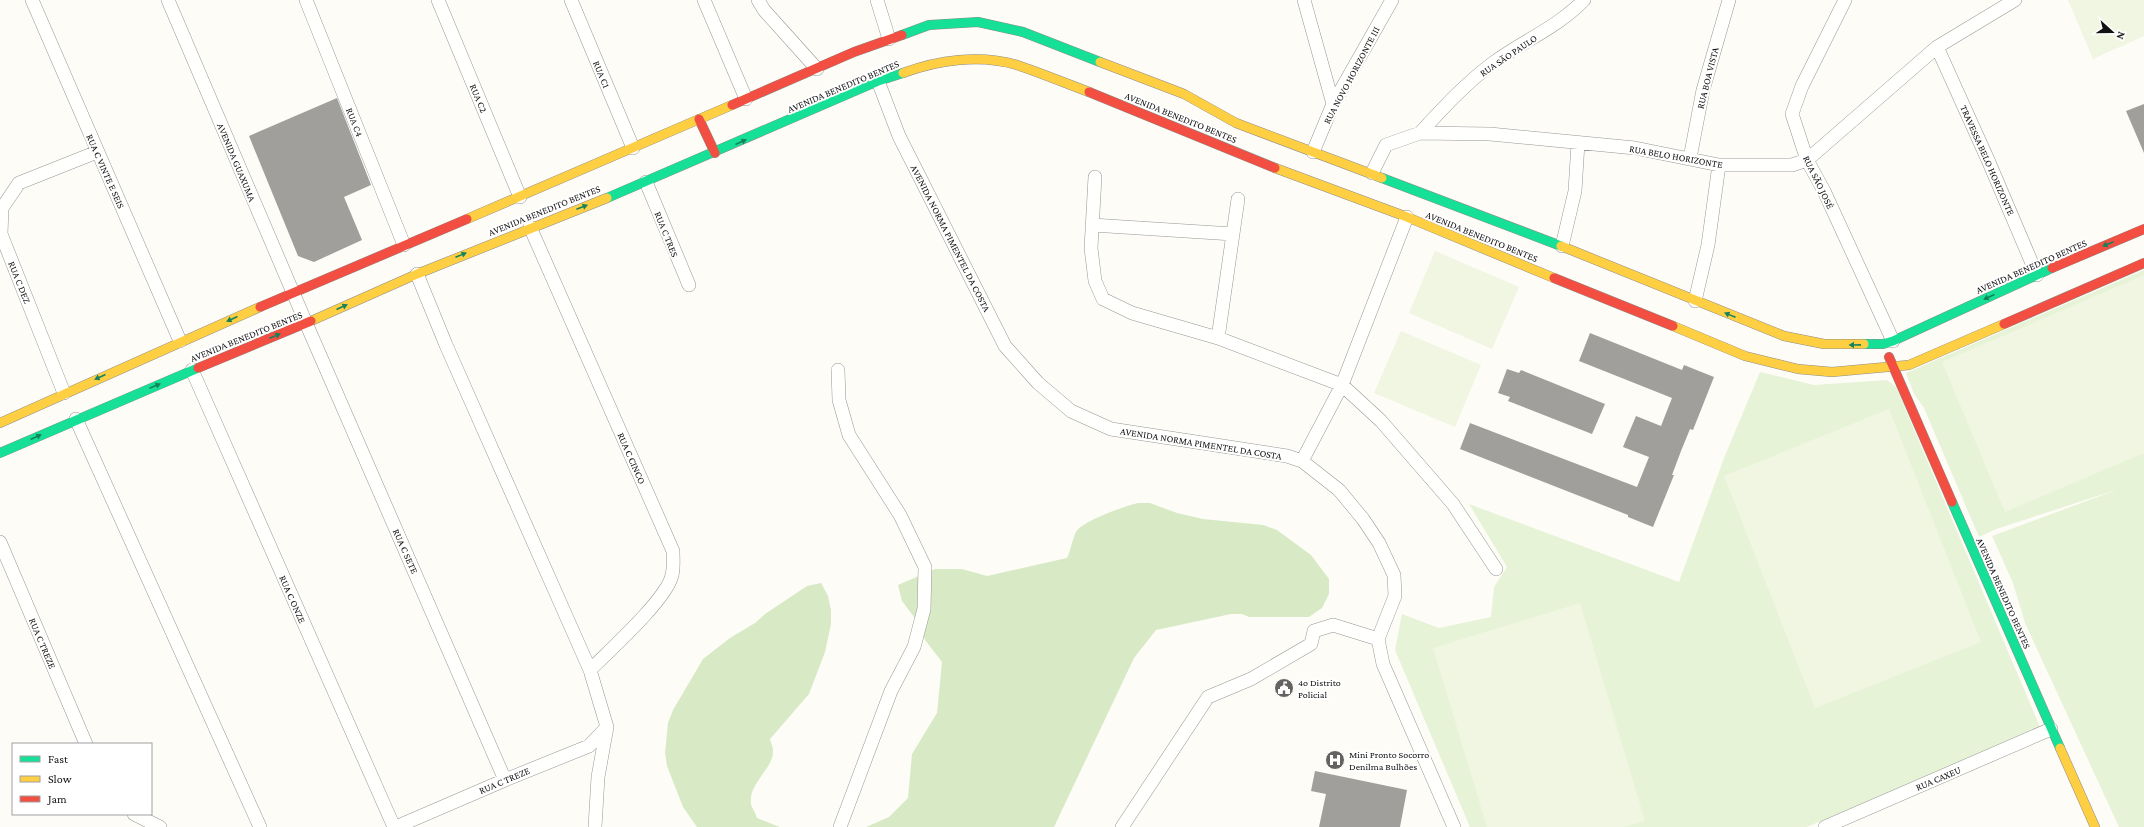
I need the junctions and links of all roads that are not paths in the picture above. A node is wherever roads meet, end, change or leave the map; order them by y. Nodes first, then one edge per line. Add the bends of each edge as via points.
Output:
1 (32, 0) edge
2 (168, 0) edge
3 (306, 0) edge
4 (438, 0) edge
5 (571, 0) edge
6 (704, 0) edge
7 (758, 0) edge
8 (877, 0) edge
9 (1304, 0) edge
10 (1392, 0) edge
11 (1584, 0) edge
12 (1729, 0) edge
13 (1845, 0) edge
14 (2015, 0) edge
15 (890, 39) junction
16 (1937, 47) junction
17 (817, 69) junction
18 (878, 81) junction
19 (746, 98) junction
20 (1333, 104) junction
21 (699, 119) junction
22 (1420, 133) junction
23 (1578, 143) junction
24 (633, 148) junction
25 (97, 152) junction
26 (1313, 152) junction
27 (715, 153) junction
28 (1690, 158) junction
29 (1807, 160) junction
30 (1719, 165) junction
31 (1372, 173) junction
32 (1095, 178) dead end
33 (646, 182) junction
34 (520, 197) junction
35 (1238, 199) dead end
36 (1408, 217) junction
37 (1092, 225) junction
38 (530, 227) junction
39 (2144, 229) edge
40 (1233, 234) junction
41 (404, 245) junction
42 (1562, 246) junction
43 (2144, 263) edge
44 (417, 274) junction
45 (2037, 275) junction
46 (689, 285) dead end
47 (293, 292) junction
48 (1696, 301) junction
49 (306, 323) junction
50 (1218, 338) junction
51 (180, 342) junction
52 (1888, 342) junction
53 (1894, 368) junction
54 (192, 370) junction
55 (838, 370) dead end
56 (1342, 385) junction
57 (64, 393) junction
58 (76, 419) junction
59 (0, 423) edge
60 (0, 453) edge
61 (1302, 461) junction
62 (0, 542) edge
63 (1496, 569) dead end
64 (1378, 639) junction
65 (590, 670) junction
66 (607, 727) junction
67 (2051, 729) junction
68 (86, 743) edge
69 (505, 780) junction
70 (136, 815) edge
71 (160, 827) edge
72 (260, 827) edge
73 (395, 827) edge
74 (595, 827) edge
75 (840, 827) edge
76 (1122, 827) edge
77 (1454, 827) edge
78 (1825, 827) edge
79 (2095, 827) edge

1 - 25 street, RUA C VINTE E SEIS
2 - 47 street, AVENIDA GUAXUMA
3 - 41 street, RUA C4
4 - 34 street, RUA C2
5 - 24 street, RUA C1
6 - 19 street
7 - 17 street
8 - 15 street
9 - 20 street
10 - 20 street, RUA NOVO HORIZONTE III
11 - 22 street, RUA SÃO PAULO via 1570,14 1493,63 1456,94
12 - 28 street, RUA BOA VISTA via 1703,90
13 - 29 street, RUA SÃO JOSÉ via 1792,114
14 - 16 street, RUA BELO HORIZONTE
15 - 17 street, AVENIDA BENEDITO BENTES
15 - 26 street, AVENIDA BENEDITO BENTES via 929,25 978,22 1023,32 1184,94 1235,126
16 - 29 street, RUA BELO HORIZONTE
16 - 45 street, TRAVESSA BELO HORIZONTE
17 - 19 street, AVENIDA BENEDITO BENTES
27 -> 18 street, AVENIDA BENEDITO BENTES
18 - 36 street, AVENIDA BENEDITO BENTES via 916,68 956,60 982,60 1016,65 1228,145
18 - 61 street, AVENIDA NORMA PIMENTEL DA COSTA via 899,136 1005,346 1038,383 1071,411 1111,429 1287,456
19 - 21 street, AVENIDA BENEDITO BENTES
20 - 26 street, RUA NOVO HORIZONTE III
21 - 24 street, AVENIDA BENEDITO BENTES
21 - 27 street
22 - 23 street, RUA BELO HORIZONTE via 1490,134
22 - 31 street, RUA BELO HORIZONTE via 1386,145
23 - 28 street, RUA BELO HORIZONTE via 1635,148
23 - 42 street via 1575,191
24 - 34 street, AVENIDA BENEDITO BENTES
25 - 51 street, RUA C VINTE E SEIS
25 - 57 street, RUA C DEZ via 19,183 2,208 1,234
26 - 31 street, AVENIDA BENEDITO BENTES
27 - 33 street, AVENIDA BENEDITO BENTES
28 - 30 street, RUA BELO HORIZONTE
29 - 30 street, RUA BELO HORIZONTE via 1792,166
29 - 52 street, RUA SÃO JOSÉ via 1824,191
30 - 48 street via 1708,245
31 - 42 street, AVENIDA BENEDITO BENTES
32 - 37 street
38 -> 33 street, AVENIDA BENEDITO BENTES
33 - 46 street, RUA C TRES
34 - 41 street, AVENIDA BENEDITO BENTES
35 - 40 street
36 - 53 street, AVENIDA BENEDITO BENTES via 1757,359 1798,370 1832,372
36 - 56 street
37 - 40 street
37 - 50 street via 1091,248 1095,281 1103,298 1132,313
44 -> 38 street, AVENIDA BENEDITO BENTES
38 - 65 street, RUA C CINCO via 673,551 672,576 668,586 643,618
39 -> 45 street, AVENIDA BENEDITO BENTES
40 - 50 street
41 - 47 street, AVENIDA BENEDITO BENTES
42 - 48 street, AVENIDA BENEDITO BENTES
43 - 53 street, AVENIDA BENEDITO BENTES via 1934,355
49 -> 44 street, AVENIDA BENEDITO BENTES
44 - 65 street
45 -> 52 street, AVENIDA BENEDITO BENTES
47 - 49 street, AVENIDA GUAXUMA
47 -> 51 street, AVENIDA BENEDITO BENTES
52 -> 48 street, AVENIDA BENEDITO BENTES via 1824,344 1784,336
54 -> 49 street, AVENIDA BENEDITO BENTES
49 - 69 street, RUA C SETE
50 - 56 street
51 -> 57 street, AVENIDA BENEDITO BENTES
52 - 53 street, AVENIDA BENEDITO BENTES
53 - 67 street, AVENIDA BENEDITO BENTES
58 -> 54 street, AVENIDA BENEDITO BENTES
54 - 73 street, RUA C ONZE
55 - 75 street via 839,400 849,435 900,515 925,567 924,609 914,647 891,691
56 - 61 street
56 - 63 street via 1380,421 1453,504
57 - 59 street, AVENIDA BENEDITO BENTES
60 -> 58 street, AVENIDA BENEDITO BENTES
58 - 72 street
61 - 64 street, AVENIDA NORMA PIMENTEL DA COSTA via 1339,490 1363,519 1379,543 1394,575 1395,596
62 - 68 street, RUA C TREZE
64 - 76 street via 1333,625 1314,631 1311,644 1251,679 1208,696
64 - 77 street via 1383,664
65 - 66 street
66 - 69 street, RUA C TREZE via 589,746
66 - 74 street via 598,777
67 - 78 street, RUA CAXEU
67 - 79 street, AVENIDA BENEDITO BENTES
69 - 73 street, RUA C TREZE
70 - 71 street

